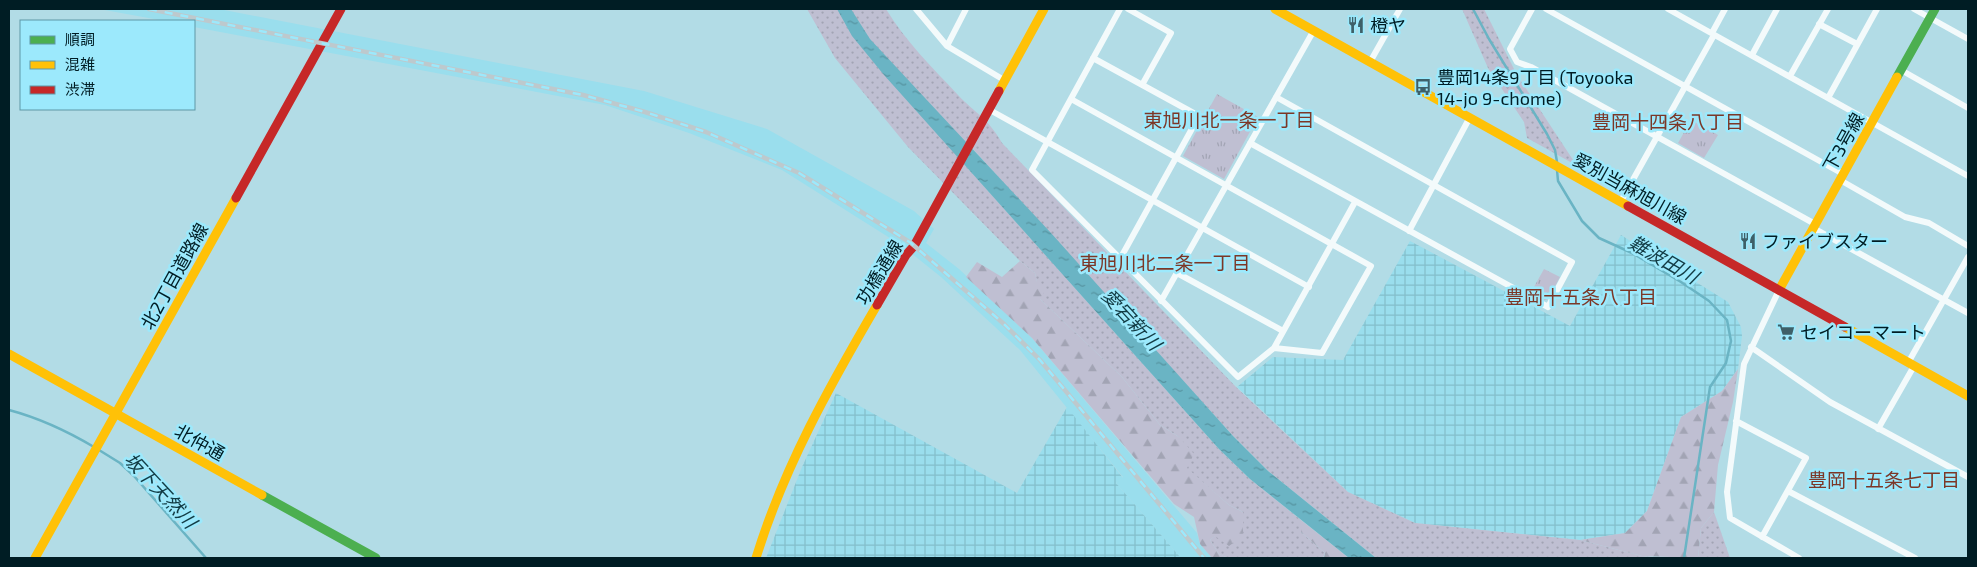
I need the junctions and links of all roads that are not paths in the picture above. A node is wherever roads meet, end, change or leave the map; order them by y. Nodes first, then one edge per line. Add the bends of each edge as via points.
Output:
1 (341, 9) edge
2 (916, 9) edge
3 (966, 9) edge
4 (1044, 9) edge
5 (1120, 9) edge
6 (1128, 9) edge
7 (1275, 9) edge
8 (1400, 9) edge
9 (1532, 9) edge
10 (1546, 9) edge
11 (1671, 9) edge
12 (1725, 9) edge
13 (1777, 9) edge
14 (1828, 9) edge
15 (1876, 9) edge
16 (1914, 9) edge
17 (1935, 9) edge
18 (1930, 18) junction
19 (1819, 24) junction
20 (1314, 30) junction
21 (1713, 34) junction
22 (1968, 39) edge
23 (1857, 44) junction
24 (947, 46) junction
25 (1752, 55) junction
26 (1093, 58) junction
27 (1370, 62) junction
28 (1901, 70) junction
29 (1790, 76) junction
30 (1004, 80) junction
31 (1142, 85) junction
32 (1686, 86) junction
33 (1276, 97) junction
34 (1828, 98) junction
35 (1071, 99) junction
36 (1968, 108) edge
37 (988, 109) junction
38 (1470, 117) junction
39 (1872, 122) junction
40 (1657, 137) junction
41 (1047, 142) junction
42 (1250, 143) junction
43 (1177, 158) junction
44 (1968, 176) edge
45 (1842, 177) junction
46 (1434, 185) junction
47 (1226, 186) junction
48 (1153, 201) junction
49 (1621, 201) junction
50 (1356, 202) junction
51 (1814, 226) junction
52 (1202, 228) junction
53 (1409, 231) junction
54 (1332, 244) junction
55 (1968, 246) edge
56 (1968, 256) edge
57 (1120, 260) junction
58 (1177, 273) junction
59 (1308, 287) junction
60 (1779, 290) junction
61 (1944, 299) junction
62 (1161, 301) junction
63 (1968, 313) edge
64 (1283, 331) junction
65 (1751, 347) junction
66 (1274, 348) junction
67 (9, 354) edge
68 (1911, 364) junction
69 (1968, 396) edge
70 (116, 414) junction
71 (1736, 421) junction
72 (1878, 429) junction
73 (1968, 477) edge
74 (1788, 491) junction
75 (1762, 537) junction
76 (35, 558) edge
77 (376, 558) edge
78 (756, 558) edge
79 (1799, 558) edge
80 (1915, 558) edge

1 - 70 street, 北2丁目道路線
2 - 24 street
3 - 24 street
4 - 30 street, 功橋通線
5 - 26 street
6 - 31 street via 1171,33
7 - 20 street, 愛別当麻旭川線
8 - 27 street
9 - 40 street via 1510,49 1517,62
10 - 32 street
11 - 21 street
12 - 21 street
13 - 25 street
14 - 19 street
15 - 23 street
16 - 18 street
17 - 18 street, 下3号線
18 - 22 street
18 - 28 street, 下3号線
19 - 23 street
19 - 29 street
20 - 27 street, 愛別当麻旭川線
20 - 33 street
21 - 25 street
21 - 32 street
23 - 34 street
24 - 30 street
25 - 29 street
26 - 31 street
26 - 35 street
27 - 38 street, 愛別当麻旭川線
28 - 36 street
28 - 39 street, 下3号線
29 - 34 street
30 - 37 street, 功橋通線
31 - 43 street via 1199,116
32 - 40 street
32 - 45 street
33 - 42 street
33 - 46 street
34 - 39 street
35 - 41 street
35 - 43 street
37 - 41 street
37 - 78 street, 功橋通線 via 914,246 795,452 763,530
38 - 46 street
38 - 49 street, 愛別当麻旭川線
39 - 44 street
39 - 45 street, 下3号線
40 - 49 street
40 - 51 street
41 - 48 street
41 - 57 street via 1032,170
42 - 47 street
42 - 50 street
43 - 47 street
43 - 48 street
45 - 51 street, 下3号線
45 - 55 street via 1905,217 1929,223
46 - 53 street
46 - 53 street via 1572,262 1548,307
47 - 52 street
47 - 54 street
48 - 52 street
48 - 57 street
49 - 60 street, 愛別当麻旭川線
50 - 53 street
50 - 54 street
51 - 60 street, 下3号線
51 - 61 street
52 - 58 street
52 - 59 street
54 - 59 street
54 - 66 street via 1371,266 1322,352
56 - 61 street
57 - 62 street
58 - 62 street
58 - 64 street
59 - 64 street
60 - 65 street
60 - 68 street, 愛別当麻旭川線
61 - 63 street
61 - 68 street
62 - 66 street via 1238,377
64 - 66 street
65 - 71 street via 1744,364
65 - 72 street via 1830,402
67 - 70 street, 北仲通
68 - 69 street, 愛別当麻旭川線
68 - 72 street
70 - 76 street, 北2丁目道路線
70 - 77 street, 北仲通
71 - 74 street via 1806,458
71 - 75 street via 1726,492 1730,518
72 - 73 street
74 - 75 street
74 - 80 street
75 - 79 street

